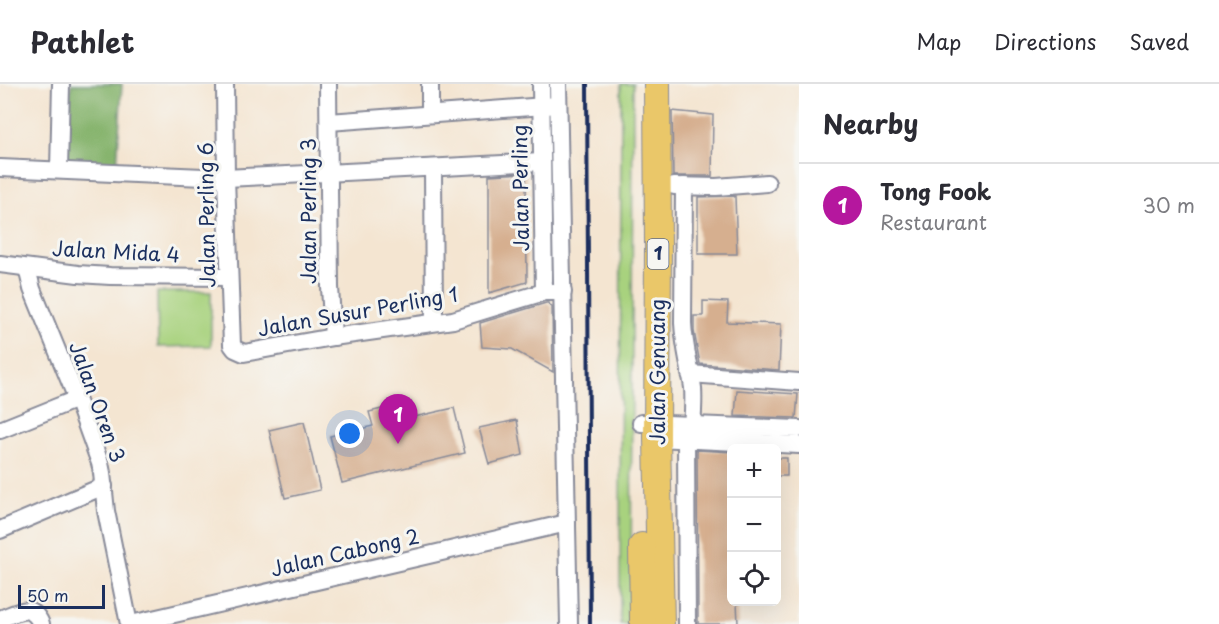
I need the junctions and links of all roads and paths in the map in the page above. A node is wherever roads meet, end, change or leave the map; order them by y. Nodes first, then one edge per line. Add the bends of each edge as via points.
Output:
1 (62, 84) edge
2 (225, 84) edge
3 (328, 84) edge
4 (430, 84) edge
5 (541, 84) edge
6 (558, 84) edge
7 (642, 84) edge
8 (657, 84) edge
9 (558, 105) junction
10 (541, 106) junction
11 (430, 114) junction
12 (329, 122) junction
13 (542, 162) junction
14 (0, 168) edge
15 (433, 168) junction
16 (59, 171) junction
17 (330, 173) junction
18 (226, 178) junction
19 (767, 183) dead end
20 (658, 185) junction
21 (684, 186) junction
22 (671, 248) junction
23 (0, 264) edge
24 (27, 268) junction
25 (229, 277) junction
26 (544, 292) junction
27 (563, 292) junction
28 (434, 322) junction
29 (670, 323) junction
30 (333, 337) junction
31 (232, 345) joint
32 (690, 374) junction
33 (799, 382) edge
34 (77, 399) junction
35 (652, 428) junction
36 (0, 429) edge
37 (799, 429) edge
38 (689, 433) junction
39 (799, 445) edge
40 (104, 486) junction
41 (567, 523) junction
42 (0, 530) edge
43 (37, 618) edge
44 (0, 619) edge
45 (130, 624) edge
46 (569, 624) edge
47 (642, 624) edge
48 (661, 624) edge
49 (687, 624) edge

1 - 16 street
2 - 18 street, Jalan Perling 6
3 - 12 street, Jalan Perling 3
4 - 11 street
5 - 10 street, Jalan Perling
6 - 9 street
7 - 35 highway, Jalan Genuang / 1
8 - 20 highway, Jalan Genuang / 1
9 - 10 street
9 - 27 street
10 - 11 street
10 - 13 street, Jalan Perling
11 - 12 street
12 - 17 street, Jalan Perling 3
13 - 15 street
13 - 26 street, Jalan Perling
14 - 16 street
15 - 17 street
15 - 28 street
16 - 18 street
17 - 18 street
17 - 30 street, Jalan Perling 3
18 - 25 street, Jalan Perling 6
19 - 21 street
20 - 21 street
20 - 22 highway, Jalan Genuang / 1
21 - 22 street
22 - 29 highway, Jalan Genuang / 1
23 - 24 street, Jalan Mida 4
24 - 25 street, Jalan Mida 4 via 110,276
24 - 34 street, Jalan Oren 3
25 - 31 street, Jalan Perling 6
26 - 27 street, Jalan Susur Perling 1
26 - 28 street, Jalan Susur Perling 1 via 453,320
27 - 41 street
28 - 30 street, Jalan Susur Perling 1
29 - 32 street via 684,344
29 - 35 highway, Jalan Genuang / 1
30 - 31 street, Jalan Susur Perling 1 via 244,353
32 - 33 street
32 - 38 street via 694,406
34 - 36 street
34 - 40 street, Jalan Oren 3
35 - 38 street
35 - 47 highway, Jalan Genuang / 1
35 - 48 highway, Jalan Genuang / 1
37 - 38 street
38 - 39 street
38 - 49 street
40 - 42 street
40 - 45 street, Jalan Oren 3 via 112,546
41 - 45 street, Jalan Cabong 2
41 - 46 street
43 - 44 street via 24,610

